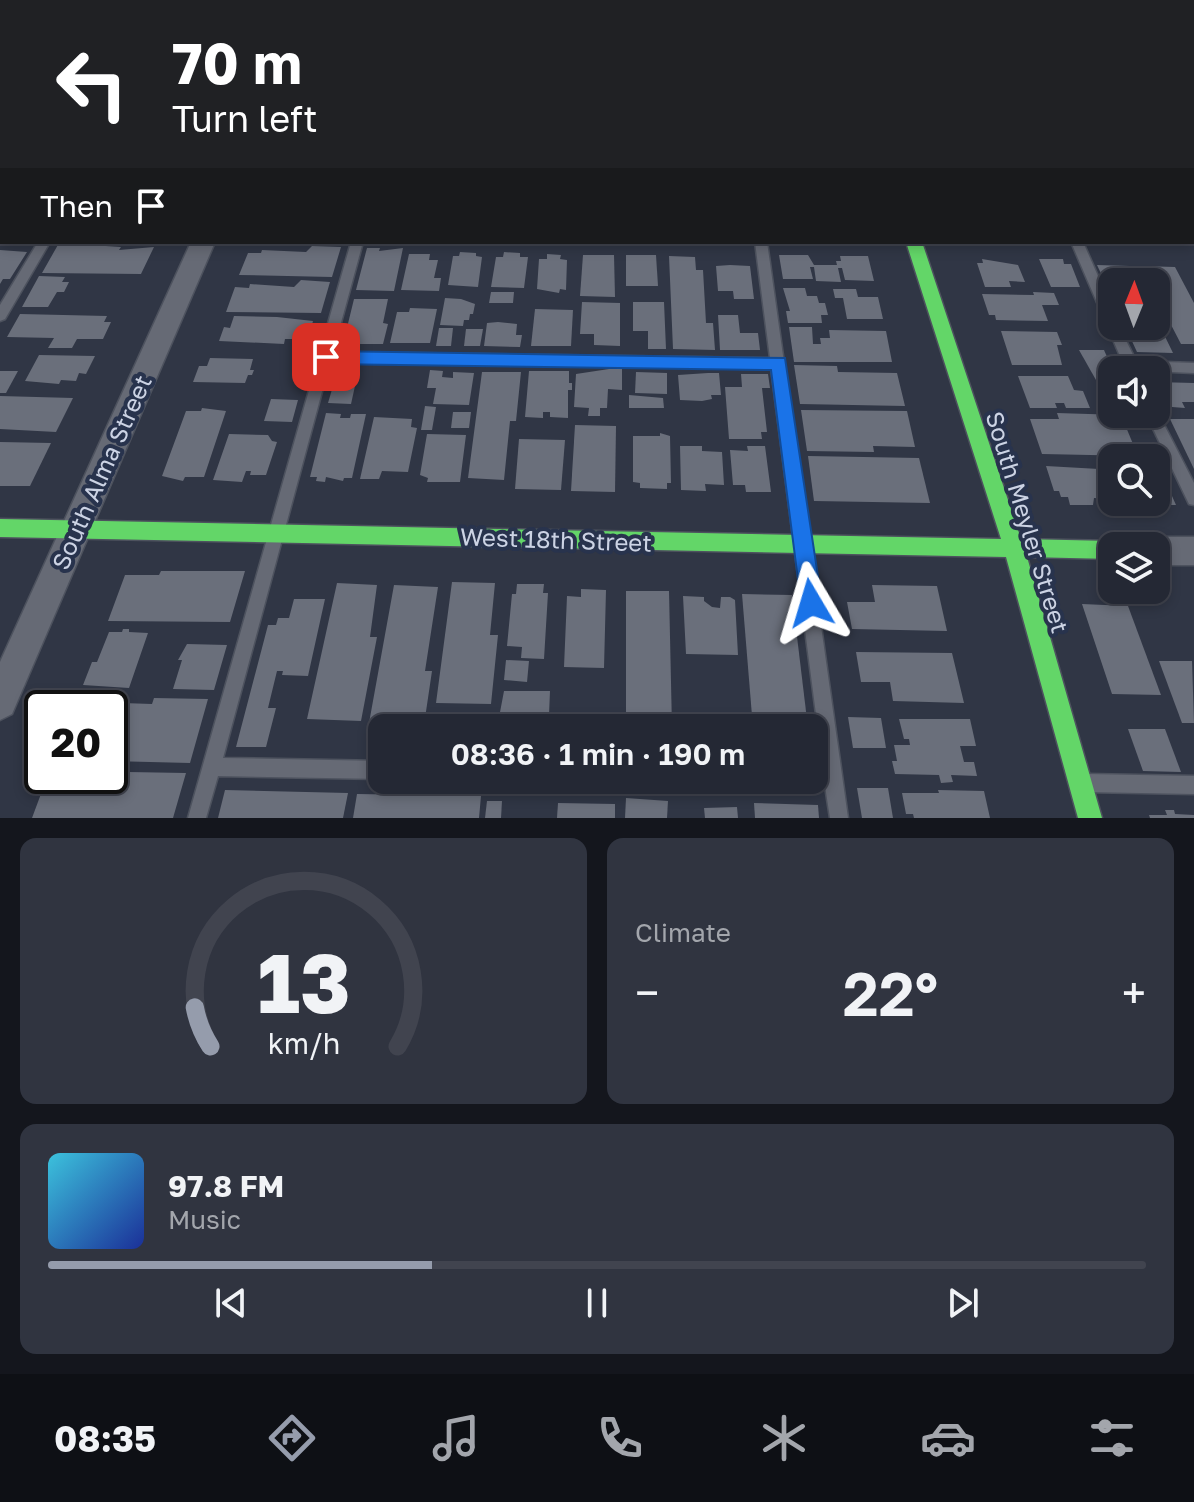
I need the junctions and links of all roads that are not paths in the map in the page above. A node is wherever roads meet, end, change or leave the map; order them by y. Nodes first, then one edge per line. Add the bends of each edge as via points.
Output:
1 (43, 244) edge
2 (202, 244) edge
3 (356, 244) edge
4 (761, 244) edge
5 (915, 244) edge
6 (1078, 244) edge
7 (1098, 290) edge
8 (0, 316) edge
9 (326, 357) junction
10 (779, 363) junction
11 (1170, 368) edge
12 (1194, 368) edge
13 (1160, 428) edge
14 (1194, 499) edge
15 (0, 528) edge
16 (76, 528) junction
17 (278, 531) junction
18 (804, 545) junction
19 (1014, 548) junction
20 (1098, 550) edge
21 (1170, 551) edge
22 (1194, 551) edge
23 (0, 702) edge
24 (212, 767) junction
25 (368, 770) edge
26 (828, 777) edge
27 (834, 777) junction
28 (1079, 783) junction
29 (1194, 785) edge
30 (197, 818) edge
31 (839, 818) edge
32 (1090, 818) edge

1 - 8 lane
2 - 16 street, South Alma Street
3 - 9 lane
4 - 10 lane
5 - 19 street, South Meyler Street
6 - 7 lane
9 - 10 lane
9 - 17 lane
10 - 18 lane
11 - 12 lane
13 - 14 lane
15 - 16 street, West 18th Street
16 - 17 street, West 18th Street
16 - 23 street, South Alma Street
17 - 18 street, West 18th Street
17 - 24 lane
18 - 19 street, West 18th Street
18 - 27 lane
19 - 20 street, West 18th Street
19 - 28 street, South Meyler Street
21 - 22 street
24 - 25 lane
24 - 30 lane
26 - 27 lane
27 - 31 lane
28 - 29 lane
28 - 32 street, South Meyler Street

